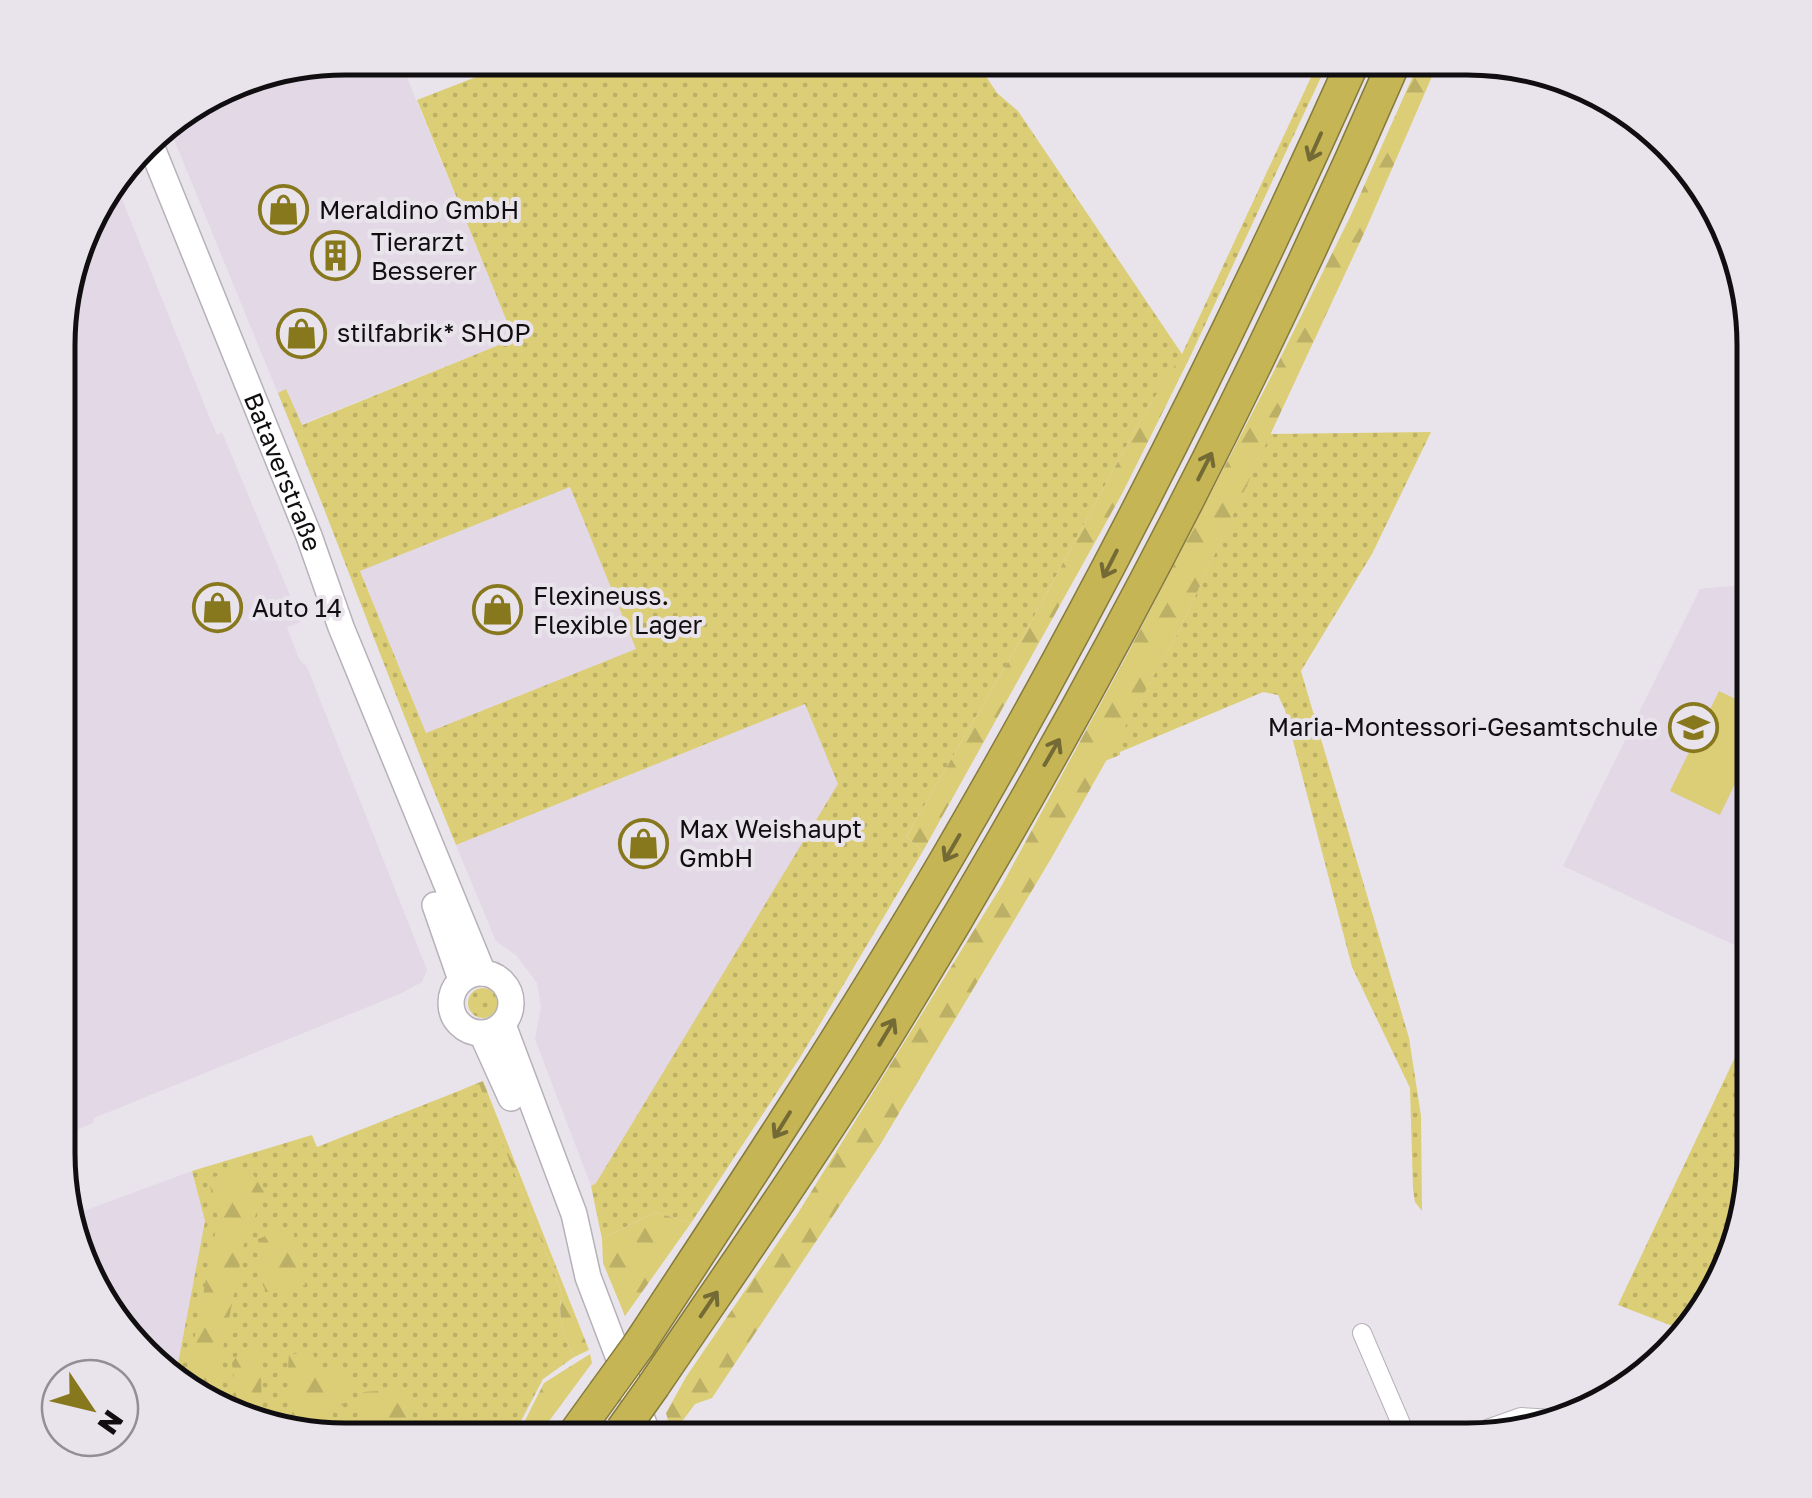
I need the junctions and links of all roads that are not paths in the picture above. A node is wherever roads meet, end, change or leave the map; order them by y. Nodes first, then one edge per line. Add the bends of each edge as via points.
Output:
1 (1347, 76) edge
2 (1388, 76) edge
3 (155, 154) edge
4 (143, 166) edge
5 (472, 976) junction
6 (492, 1030) junction
7 (1362, 1333) dead end
8 (625, 1344) junction
9 (1400, 1422) edge
10 (582, 1423) edge
11 (628, 1423) edge
12 (636, 1423) edge

1 -> 8 highway via 1224,345 950,853 832,1048
12 -> 2 highway, bridge via 654,1385 866,1067 1113,645 1257,365
3 - 5 street, Bataverstraße via 309,536
4 - 5 street, Bataverstraße via 454,952
5 - 6 street, Bataverstraße via 494,975 510,991 510,1015
5 - 6 street, Bataverstraße via 454,990 452,1013 468,1031
6 - 8 street, Bataverstraße via 574,1214 588,1276
7 - 9 street
8 - 10 highway, bridge
8 - 11 street, Bataverstraße

